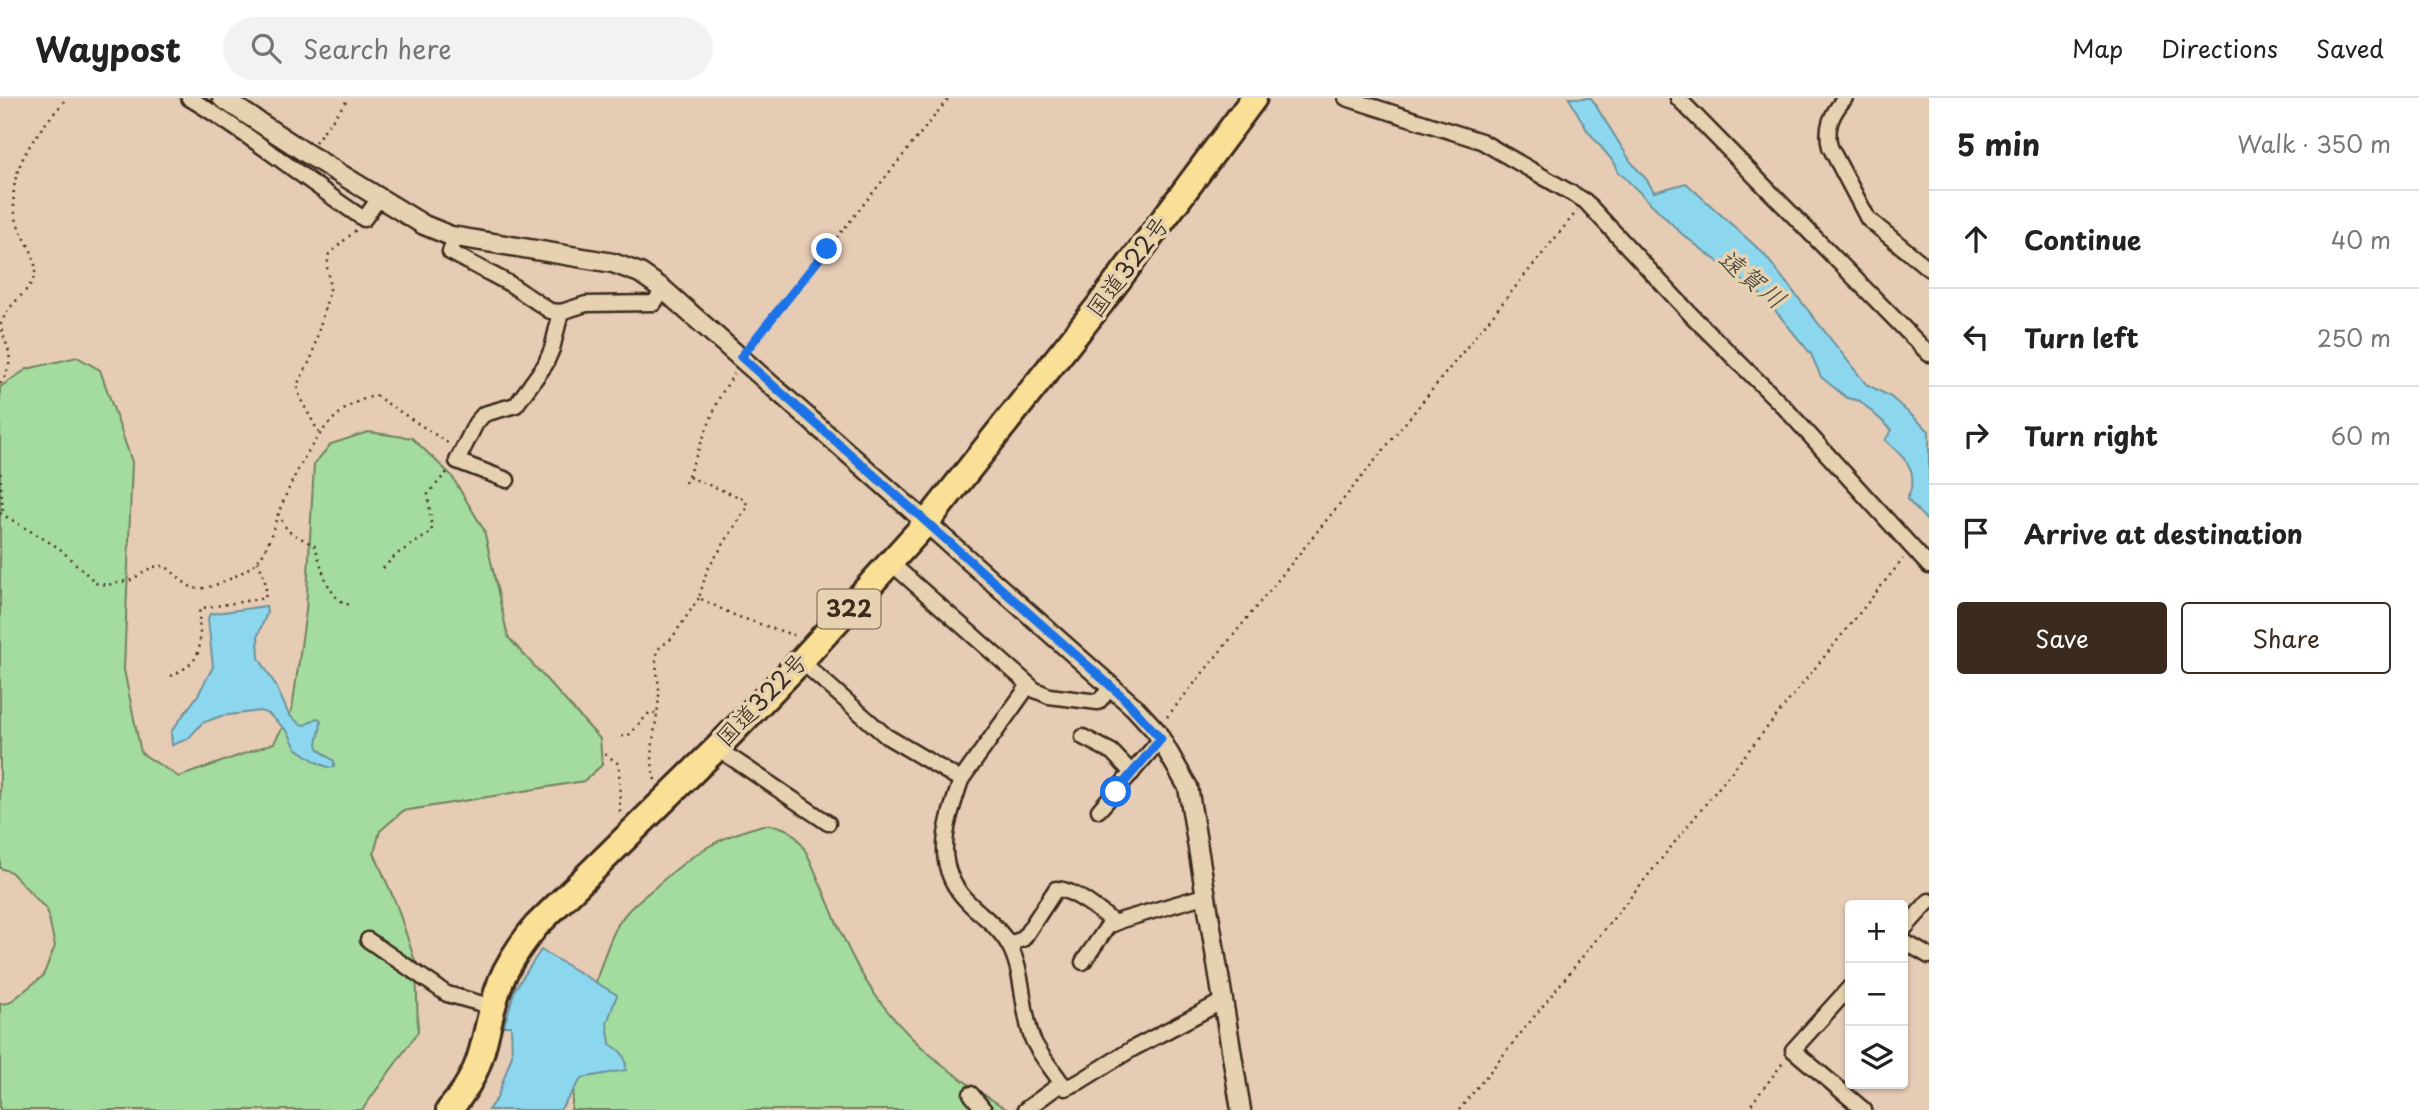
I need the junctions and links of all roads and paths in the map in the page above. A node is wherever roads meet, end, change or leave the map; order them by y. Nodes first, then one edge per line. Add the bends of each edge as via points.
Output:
1 (67, 98) edge
2 (189, 98) edge
3 (222, 98) edge
4 (349, 98) edge
5 (948, 98) edge
6 (1254, 98) edge
7 (1346, 98) edge
8 (1678, 98) edge
9 (1845, 98) edge
10 (306, 153) junction
11 (11, 175) dead end
12 (8, 186) dead end
13 (380, 197) junction
14 (1585, 201) junction
15 (364, 219) junction
16 (454, 237) junction
17 (1929, 269) edge
18 (663, 289) junction
19 (561, 312) junction
20 (1929, 355) edge
21 (738, 364) junction
22 (0, 384) edge
23 (319, 433) junction
24 (458, 456) junction
25 (0, 473) edge
26 (689, 477) junction
27 (507, 480) dead end
28 (685, 483) dead end
29 (2, 514) edge
30 (278, 514) junction
31 (927, 522) junction
32 (1912, 548) junction
33 (258, 562) junction
34 (891, 563) junction
35 (1929, 566) edge
36 (383, 568) dead end
37 (699, 598) junction
38 (351, 605) dead end
39 (808, 654) junction
40 (171, 676) dead end
41 (1030, 685) junction
42 (1112, 687) junction
43 (657, 714) junction
44 (1158, 735) junction
45 (622, 736) dead end
46 (1083, 737) dead end
47 (717, 748) junction
48 (605, 754) dead end
49 (1132, 773) junction
50 (961, 780) junction
51 (667, 797) junction
52 (1099, 810) dead end
53 (828, 823) dead end
54 (624, 839) junction
55 (1207, 895) junction
56 (1929, 901) edge
57 (1114, 923) junction
58 (1908, 924) edge
59 (368, 940) dead end
60 (1009, 944) junction
61 (1908, 944) edge
62 (1929, 956) edge
63 (1083, 962) dead end
64 (1845, 993) edge
65 (1223, 1001) junction
66 (493, 1007) junction
67 (1793, 1051) junction
68 (1062, 1083) junction
69 (971, 1094) dead end
70 (1028, 1109) edge
71 (449, 1110) edge
72 (985, 1110) edge
73 (1241, 1110) edge
74 (1459, 1110) edge
75 (1746, 1110) edge
76 (1864, 1110) edge

1 - 11 path via 24,148
2 - 15 street
3 - 10 street
4 - 10 path
5 - 21 path
6 - 31 highway, 国道322号 / 322 via 1101,303
7 - 14 street via 1481,141
8 - 20 street
9 - 17 street via 1832,114 1830,147 1868,219
10 - 13 street
12 - 22 path via 10,211 34,257 36,271 0,326 11,357
13 - 15 street
13 - 16 street via 424,225
14 - 32 street via 1786,408
14 - 44 path
15 - 23 path via 329,254 330,289 311,359 297,385
16 - 18 street via 613,263 640,273
16 - 19 street via 450,252 550,311
18 - 19 street via 654,303 586,304
18 - 21 street
19 - 24 street via 552,349 538,375 516,405 484,414
21 - 26 path via 720,396
21 - 31 street
23 - 24 path via 351,405 376,396
23 - 30 path
24 - 27 street
24 - 36 path via 428,494 432,532
25 - 29 path
26 - 28 path
26 - 37 path via 744,499 748,506 707,570
29 - 33 path via 60,548 96,583 131,580 152,567 164,566 194,588 208,588
30 - 33 path
30 - 38 path via 288,531 315,546 334,596
31 - 34 highway, 国道322号 / 322
31 - 42 street
32 - 35 street
32 - 74 path
33 - 40 path via 265,598 203,608 196,660
34 - 39 highway, 国道322号 / 322
34 - 41 street
37 - 39 path via 806,640
37 - 43 path via 672,638 657,650
39 - 47 highway, 国道322号 / 322
39 - 50 street via 886,736
41 - 42 street via 1049,696 1098,702
41 - 50 street
42 - 44 street
43 - 45 path via 650,712 628,736
43 - 51 path via 652,767 657,788
44 - 49 street
44 - 55 street via 1188,787
46 - 49 street via 1112,752
47 - 51 highway, 国道322号 / 322
47 - 53 street
48 - 54 path via 619,764 620,832
49 - 52 street
50 - 60 street via 943,844 949,874 968,902
51 - 54 highway, 国道322号 / 322
54 - 66 highway, 国道322号 / 322 via 516,951
55 - 57 street
55 - 65 street
56 - 58 street
57 - 60 street via 1094,907 1056,890 1023,939
57 - 63 street
59 - 66 street via 447,995
60 - 68 street via 1033,1039
61 - 62 street
64 - 67 street
65 - 68 street via 1079,1083 1065,1088
65 - 73 street
66 - 71 highway, 国道322号 / 322 via 476,1073
67 - 75 path
67 - 76 street
68 - 70 street
69 - 72 street

